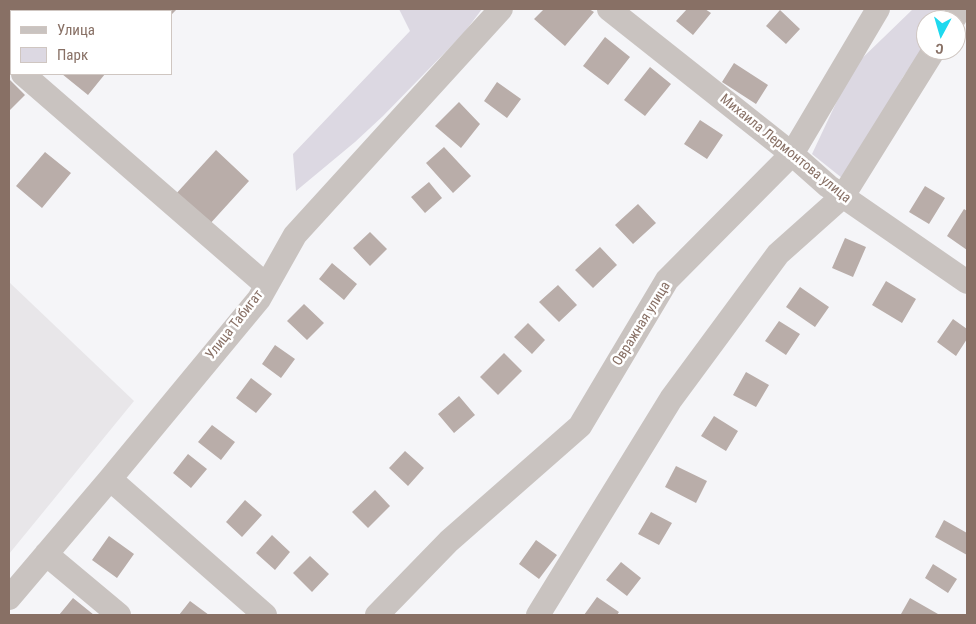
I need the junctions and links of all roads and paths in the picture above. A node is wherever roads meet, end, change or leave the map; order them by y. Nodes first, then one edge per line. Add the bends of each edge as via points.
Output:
1 (501, 9) edge
2 (609, 9) edge
3 (878, 9) edge
4 (928, 60) edge
5 (24, 75) edge
6 (792, 154) junction
7 (843, 196) junction
8 (967, 282) edge
9 (266, 285) junction
10 (110, 479) junction
11 (46, 554) junction
12 (9, 598) edge
13 (119, 615) edge
14 (265, 615) edge
15 (377, 615) edge
16 (538, 615) edge

1 - 9 street, Улица Табигат via 295,235
2 - 6 street, Михаила Лермонтова улица
3 - 6 street, Овражная улица
4 - 7 street
5 - 9 street
6 - 7 street, Михаила Лермонтова улица
6 - 15 street, Овражная улица via 667,280 580,426 449,541
7 - 8 street, Михаила Лермонтова улица
7 - 16 street via 778,254 670,399
9 - 10 street, Улица Табигат via 259,300
10 - 11 street, Улица Табигат
10 - 14 street
11 - 12 street, Улица Табигат
11 - 13 street

